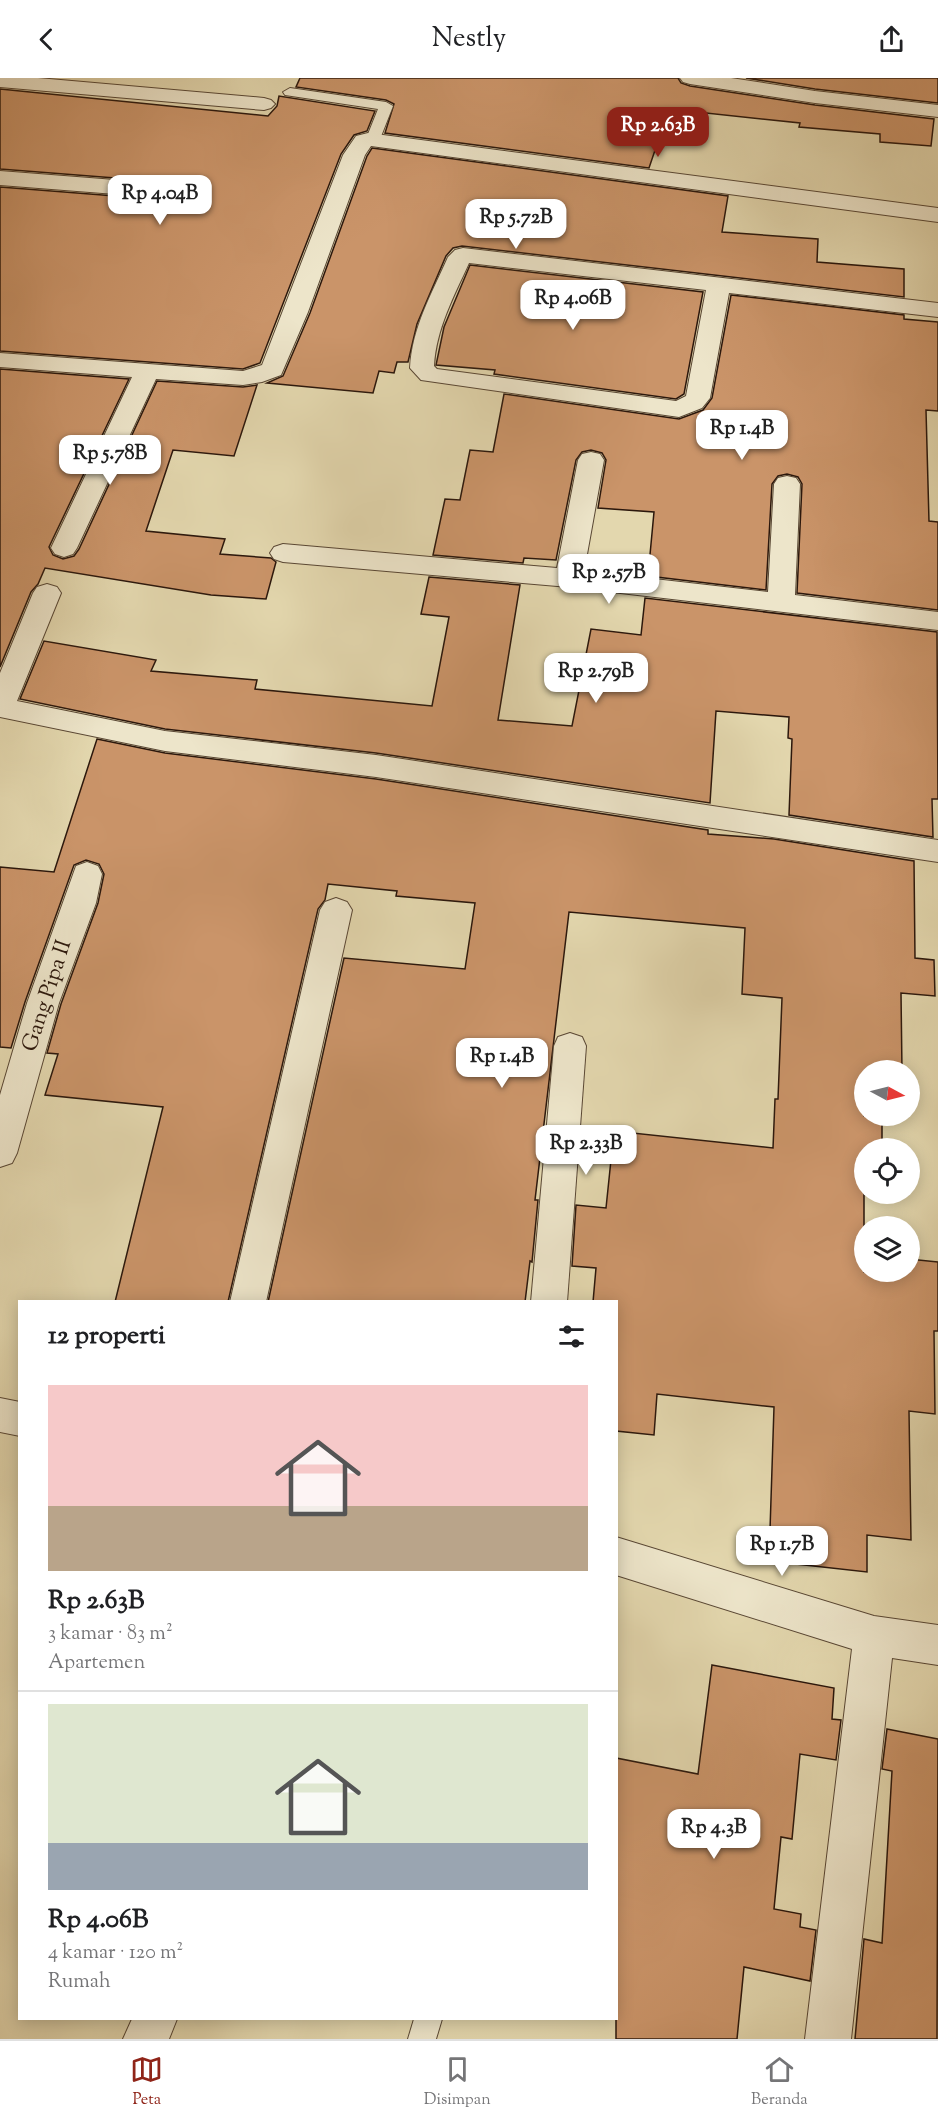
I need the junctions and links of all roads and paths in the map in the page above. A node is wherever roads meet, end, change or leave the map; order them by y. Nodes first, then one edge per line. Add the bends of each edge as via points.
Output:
1 (690, 78) edge
2 (0, 81) edge
3 (290, 92) dead end
4 (264, 104) dead end
5 (938, 111) edge
6 (373, 139) junction
7 (0, 178) edge
8 (192, 193) dead end
9 (938, 215) edge
10 (719, 283) junction
11 (938, 310) edge
12 (0, 360) edge
13 (147, 372) junction
14 (591, 460) dead end
15 (787, 484) dead end
16 (64, 548) dead end
17 (283, 554) dead end
18 (569, 578) junction
19 (46, 593) dead end
20 (781, 602) junction
21 (938, 621) edge
22 (938, 850) edge
23 (87, 874) dead end
24 (336, 910) dead end
25 (570, 1046) dead end
26 (0, 1153) edge
27 (248, 1300) edge
28 (549, 1300) edge
29 (0, 1415) edge
30 (18, 1419) edge
31 (618, 1557) edge
32 (874, 1636) junction
33 (938, 1645) edge
34 (155, 2020) edge
35 (428, 2020) edge
36 (146, 2039) edge
37 (422, 2039) edge
38 (828, 2039) edge

1 - 5 street
2 - 4 street
3 - 6 lane via 386,106
6 - 9 street
6 - 13 street via 364,141 354,155 272,370 243,378
7 - 8 street
10 - 10 street via 698,398 679,409 430,375 422,368 422,352 463,255
10 - 11 street
12 - 13 street
13 - 16 street
14 - 18 street
15 - 20 street
17 - 18 street
18 - 20 street
19 - 22 street via 3,708 165,741 376,766
20 - 21 street
23 - 26 street, Gang Pipa II via 43,1003
24 - 27 street
25 - 28 street
29 - 30 street
31 - 32 street
32 - 33 street
32 - 38 street
34 - 36 street
35 - 37 lane

